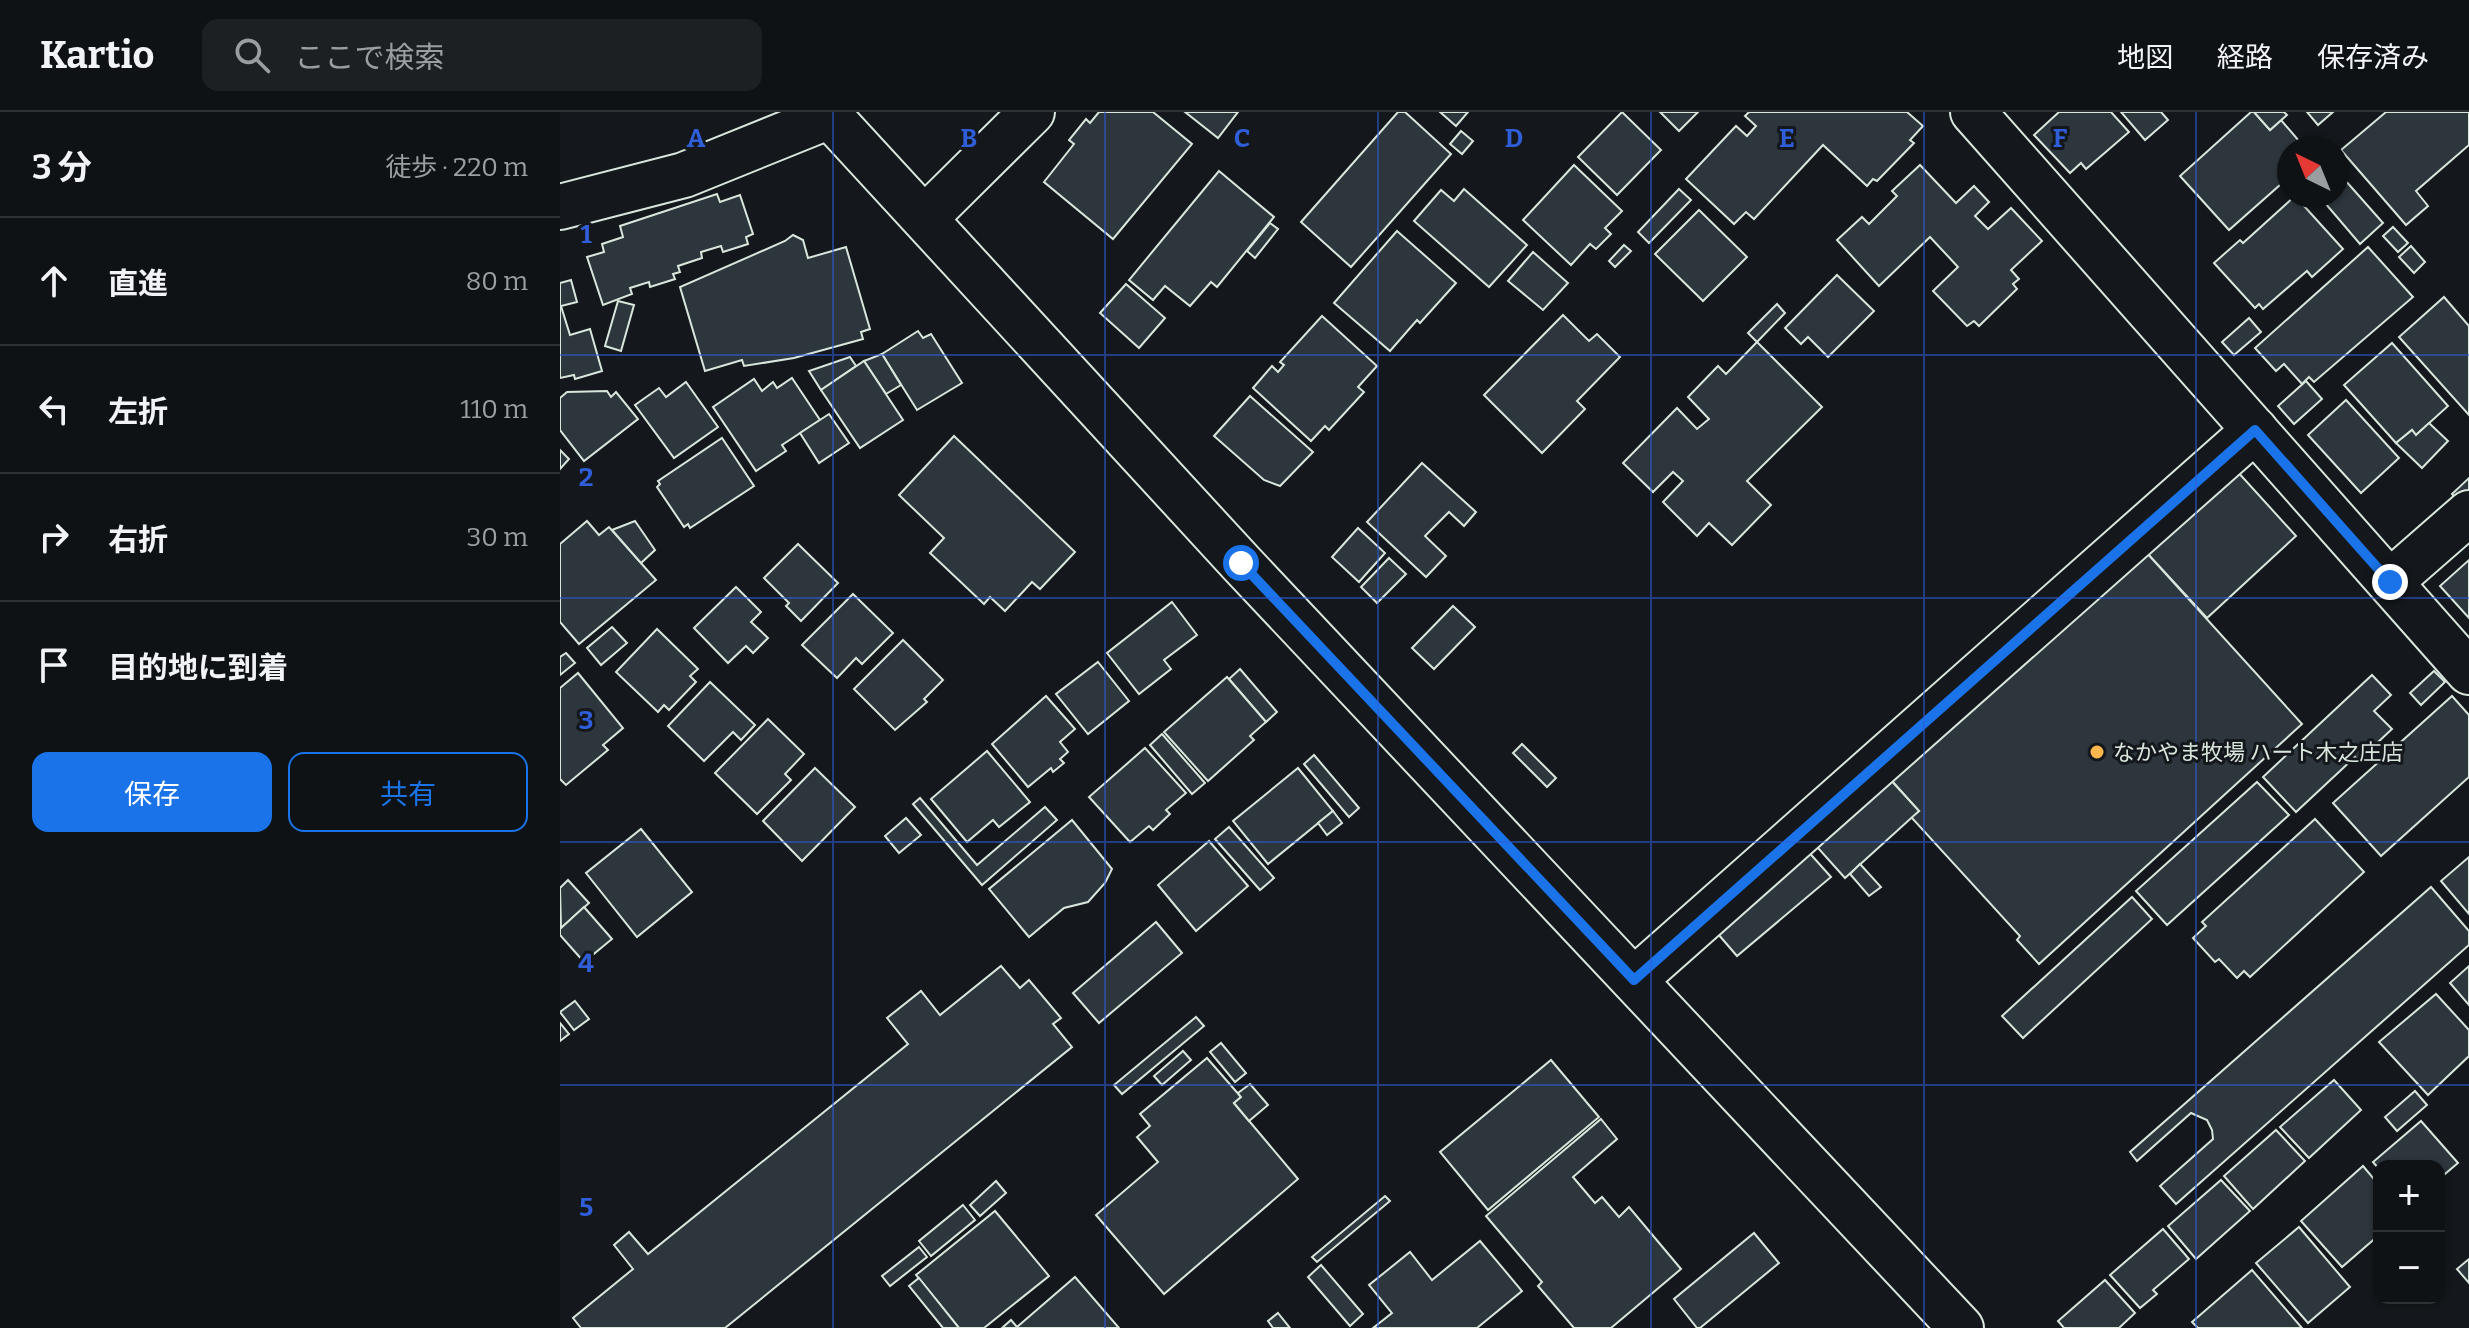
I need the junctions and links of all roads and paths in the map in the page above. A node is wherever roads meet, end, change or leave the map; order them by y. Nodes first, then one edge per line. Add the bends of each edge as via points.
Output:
1 (1032, 112) edge
2 (1973, 112) edge
3 (827, 113) edge
4 (560, 207) edge
5 (925, 218) junction
6 (2255, 430) junction
7 (2469, 513) edge
8 (2390, 582) junction
9 (2469, 672) edge
10 (1634, 980) junction
11 (1961, 1328) edge

1 - 5 street
2 - 6 street
3 - 4 street via 684,175
3 - 5 street
5 - 10 street
6 - 8 street
6 - 10 street
7 - 8 street
8 - 9 street
10 - 11 street

